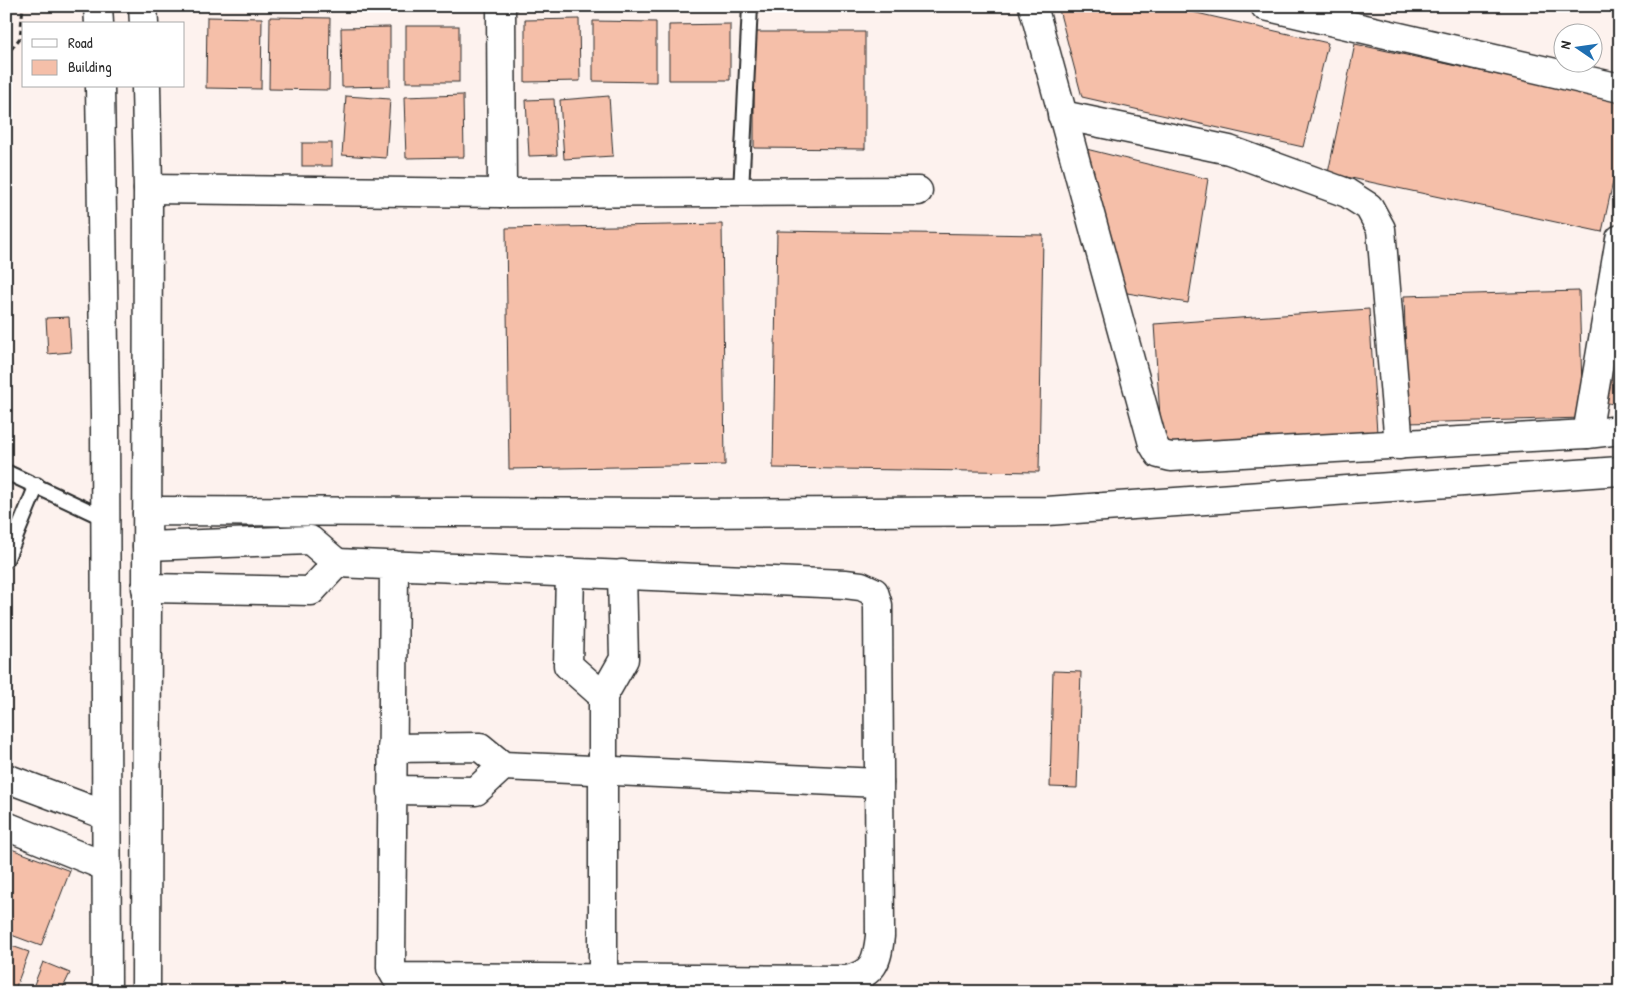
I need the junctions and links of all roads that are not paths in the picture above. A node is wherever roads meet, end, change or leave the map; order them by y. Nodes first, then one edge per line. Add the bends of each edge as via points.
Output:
1 (98, 6) edge
2 (144, 6) edge
3 (501, 6) edge
4 (750, 6) edge
5 (1033, 6) edge
6 (1265, 6) edge
7 (99, 22) edge
8 (144, 22) edge
9 (100, 88) edge
10 (146, 88) edge
11 (1620, 88) edge
12 (1062, 114) junction
13 (148, 189) junction
14 (918, 191) dead end
15 (741, 192) junction
16 (502, 194) junction
17 (1620, 239) edge
18 (1620, 430) edge
19 (1587, 434) junction
20 (1399, 444) junction
21 (1620, 471) edge
22 (6, 472) edge
23 (37, 485) junction
24 (146, 514) junction
25 (104, 518) junction
26 (146, 546) junction
27 (6, 560) edge
28 (337, 563) junction
29 (394, 565) junction
30 (570, 573) junction
31 (622, 574) junction
32 (146, 588) junction
33 (603, 696) junction
34 (392, 748) junction
35 (503, 766) junction
36 (604, 772) junction
37 (6, 778) edge
38 (879, 783) junction
39 (392, 790) junction
40 (105, 815) junction
41 (6, 826) edge
42 (107, 867) junction
43 (603, 979) junction
44 (107, 992) edge
45 (146, 992) edge

1 - 7 street
2 - 8 street
3 - 16 street
4 - 15 lane
5 - 12 street
6 - 11 street
9 - 25 street
10 - 13 street
12 - 20 street via 1229,150 1348,193 1370,207 1382,230
12 - 20 street via 1153,444 1159,454 1171,457
13 - 16 street
13 - 24 street
14 - 15 street
15 - 16 street
17 - 19 street
18 - 19 street
19 - 20 street
21 - 24 street via 1047,511 154,511
22 - 23 lane
23 - 25 lane
23 - 27 lane
24 - 26 street
25 - 40 street
26 - 28 street via 310,540
26 - 32 street
28 - 29 street
28 - 32 street via 311,591
29 - 30 street
29 - 34 street
30 - 31 street
30 - 33 street via 568,665
31 - 33 street via 624,658
31 - 38 street via 845,584 874,592 878,605
32 - 45 street
33 - 36 street
34 - 35 street via 480,747
34 - 39 street
35 - 36 street
35 - 39 street via 476,790
36 - 38 street
36 - 43 street
37 - 40 street
38 - 43 street via 880,936 873,967 862,976 847,980
39 - 43 street via 392,973 402,978
40 - 42 street
41 - 42 street
42 - 44 street

